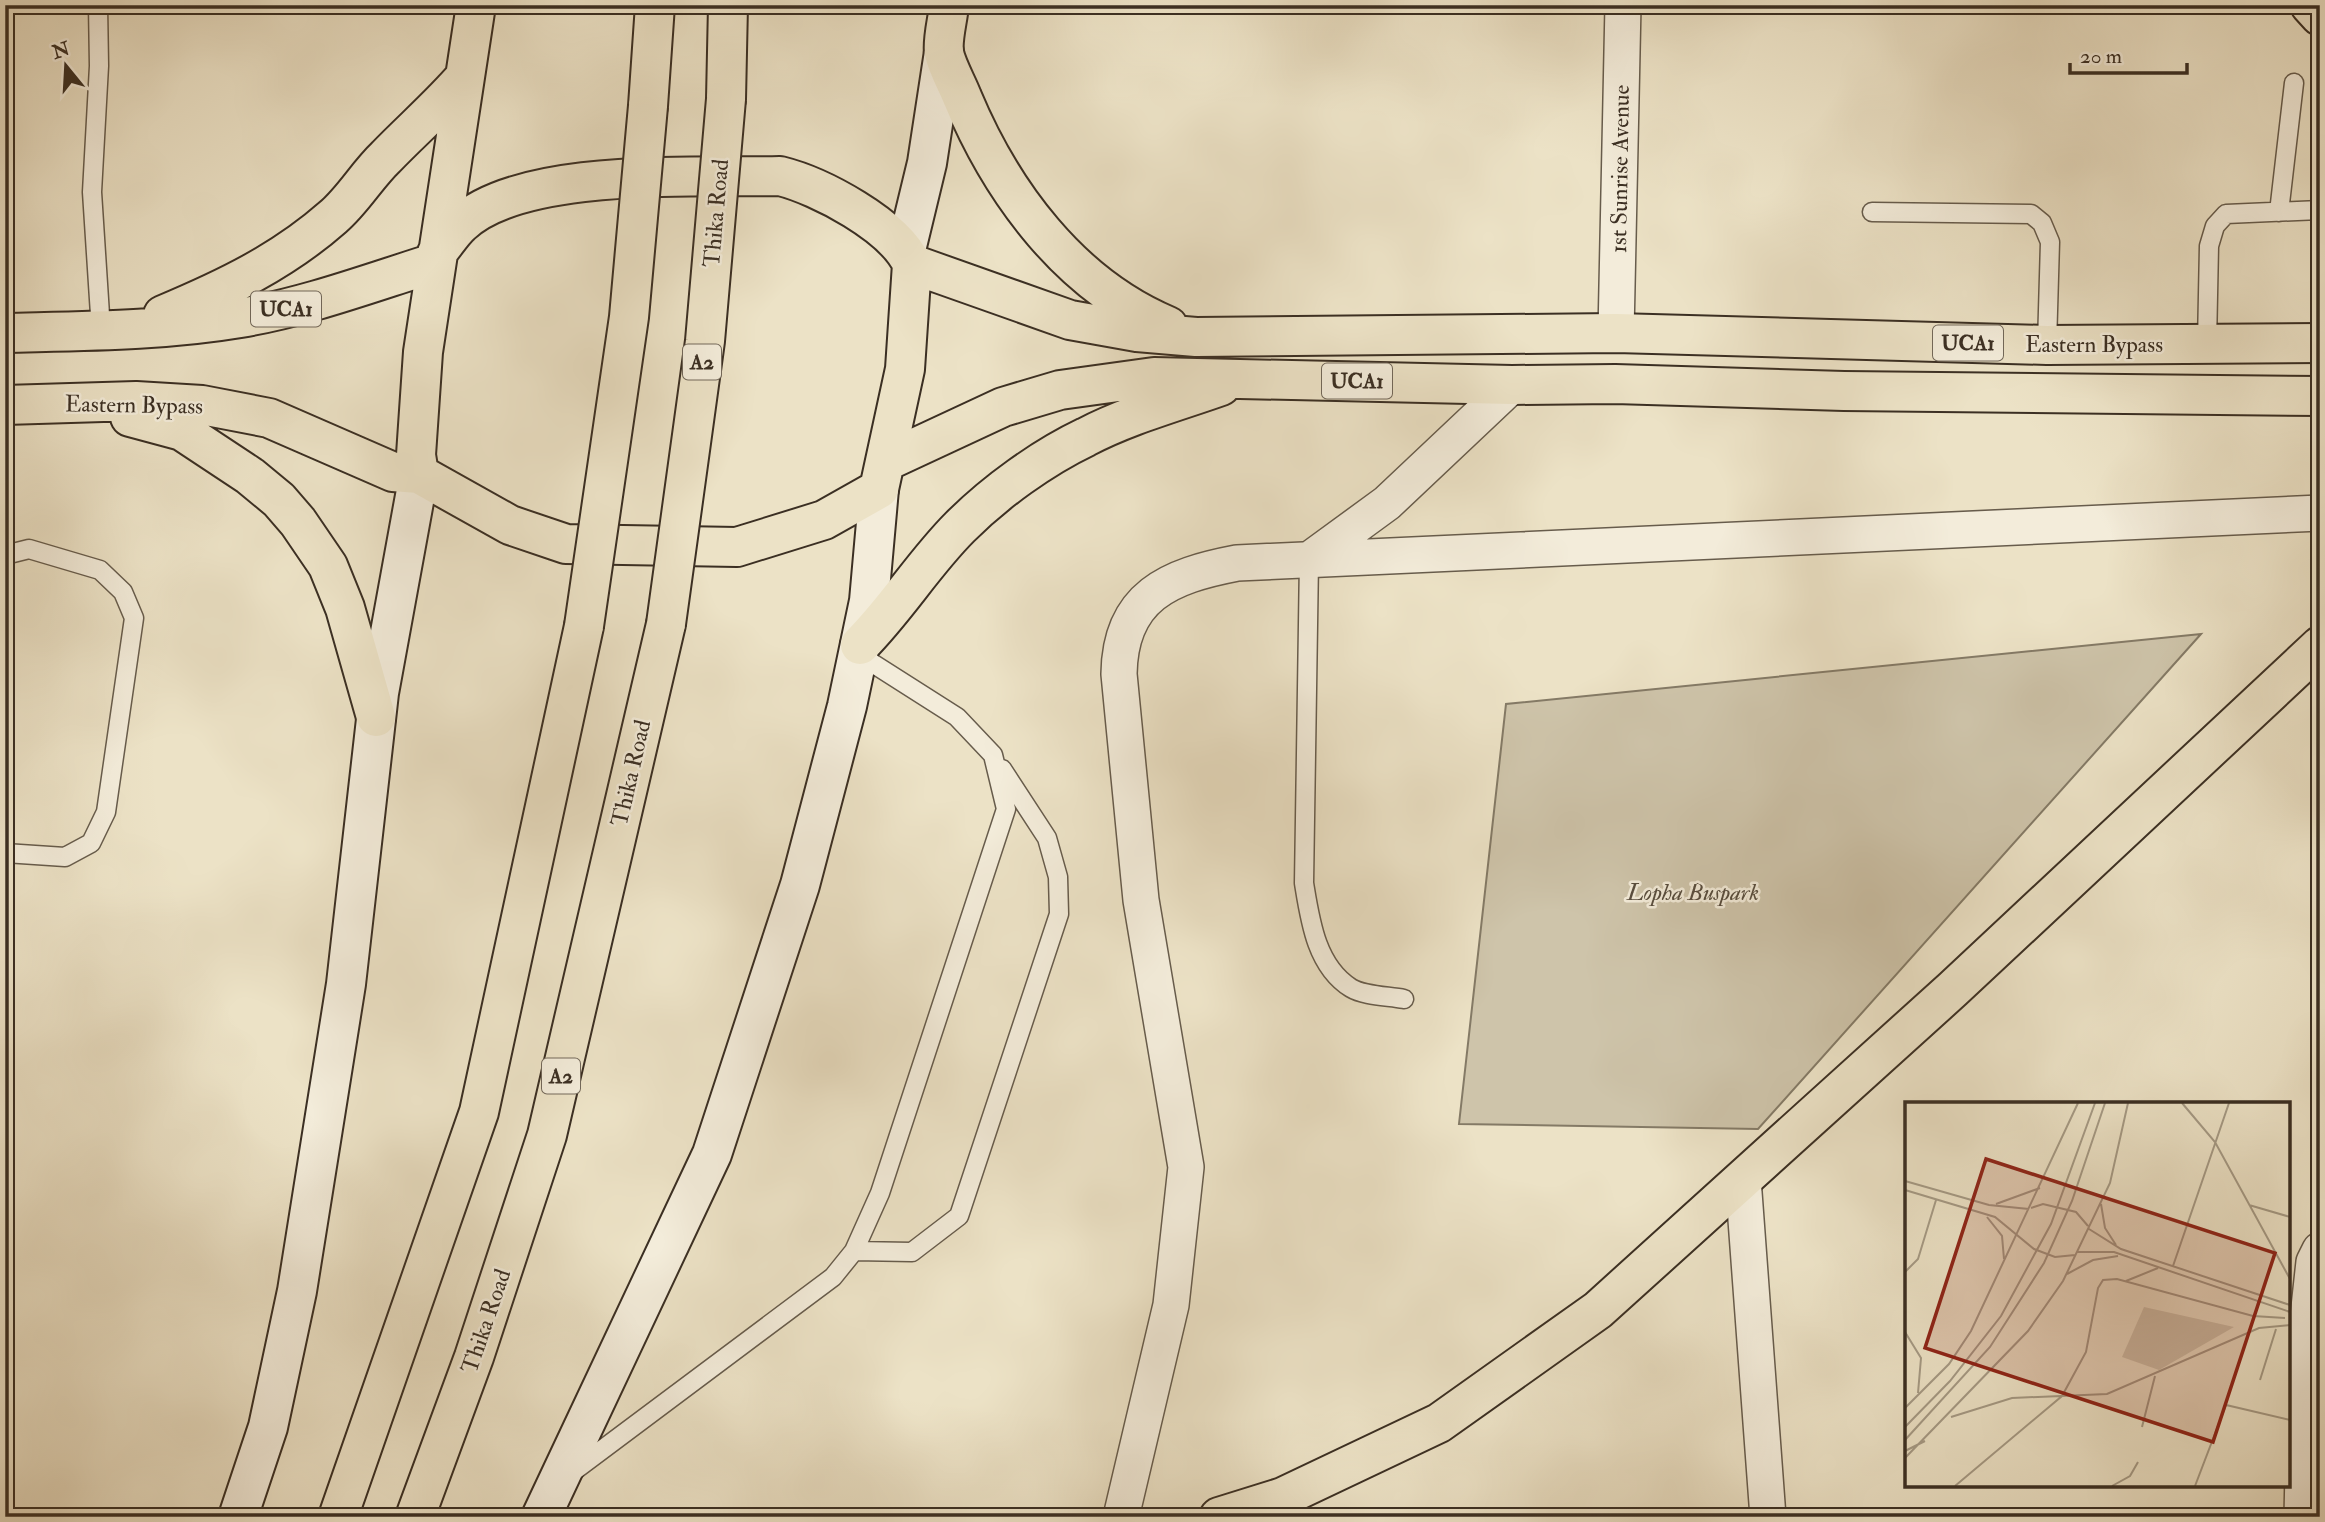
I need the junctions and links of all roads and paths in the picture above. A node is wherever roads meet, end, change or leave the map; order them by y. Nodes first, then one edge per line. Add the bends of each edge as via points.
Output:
1 (98, 5) edge
2 (476, 5) edge
3 (655, 5) edge
4 (728, 5) edge
5 (949, 5) edge
6 (1623, 5) edge
7 (2310, 5) edge
8 (2320, 16) edge
9 (944, 52) junction
10 (465, 77) junction
11 (2294, 83) dead end
12 (2320, 210) edge
13 (1872, 212) dead end
14 (2279, 212) junction
15 (909, 257) junction
16 (436, 258) junction
17 (116, 329) junction
18 (5, 333) edge
19 (1616, 333) junction
20 (1196, 337) junction
21 (2320, 343) edge
22 (2207, 344) junction
23 (2047, 345) junction
24 (1246, 378) junction
25 (1512, 385) junction
26 (2320, 396) edge
27 (77, 403) junction
28 (5, 405) edge
29 (419, 474) junction
30 (883, 475) junction
31 (2320, 513) edge
32 (5, 555) edge
33 (1309, 559) junction
34 (2320, 646) edge
35 (859, 650) junction
36 (376, 717) junction
37 (993, 755) junction
38 (5, 853) edge
39 (1404, 999) dead end
40 (1743, 1179) junction
41 (2320, 1250) edge
42 (854, 1251) junction
43 (549, 1500) edge
44 (238, 1517) edge
45 (338, 1517) edge
46 (415, 1517) edge
47 (1121, 1517) edge
48 (1219, 1517) edge
49 (1768, 1517) edge
50 (2302, 1517) edge

1 - 17 lane via 92,192
2 - 10 main road
3 - 45 main road, bridge via 629,317 581,639 479,1112
4 - 46 main road, Thika Road / A2, bridge via 726,99 705,341 666,624 547,1135 474,1357
5 - 9 main road
6 - 19 street, 1st Sunrise Avenue
7 - 8 main road
9 - 15 main road
9 - 20 main road via 993,162 1030,219 1073,264 1128,306
10 - 16 main road
10 - 17 main road via 335,215 292,251 240,282
11 - 14 lane
12 - 14 lane
13 - 23 lane via 2031,214 2042,223 2050,242
14 - 22 lane via 2226,214 2215,226 2209,246
15 - 16 main road via 834,196 780,176 576,181 521,193 461,223
15 - 20 main road, UCA1 via 1070,320
15 - 30 main road via 905,369
16 - 17 main road, UCA1 via 279,311
16 - 29 main road via 423,352 416,455
17 - 18 main road, UCA1
19 - 20 main road, UCA1
19 - 23 main road, Eastern Bypass / UCA1
21 - 22 main road, Eastern Bypass / UCA1
22 - 23 main road, Eastern Bypass / UCA1
24 - 25 main road, UCA1
24 - 30 main road, UCA1 via 1154,377 1060,390 1003,407
24 - 35 main road via 1085,437 1018,479 961,526
25 - 26 main road, UCA1
25 - 33 street via 1387,503
27 - 28 main road, Eastern Bypass
27 - 29 main road, Eastern Bypass via 202,405 270,418 393,472
27 - 36 main road via 182,431 279,500 328,566
29 - 30 main road, Eastern Bypass via 510,525 566,544 737,547 824,520
29 - 36 main road
30 - 35 main road via 871,589
31 - 33 street
32 - 38 lane via 29,550 100,570 123,592 134,618 106,812 91,843 65,857
33 - 39 lane via 1304,883 1312,932 1332,972 1353,990
33 - 47 street via 1237,563 1176,579 1141,604 1119,651 1141,900 1186,1167 1171,1305
34 - 40 main road
35 - 37 lane via 957,717
35 - 43 main road via 800,885 712,1154
36 - 44 main road via 346,984 297,1292 268,1427
37 - 42 lane via 1006,809 880,1193
37 - 42 lane via 1047,838 1058,877 1059,914 959,1216 912,1252
40 - 48 main road via 1598,1310 1439,1423 1283,1497
40 - 49 street
41 - 50 street via 2314,1262 2305,1335
42 - 43 lane via 833,1277

